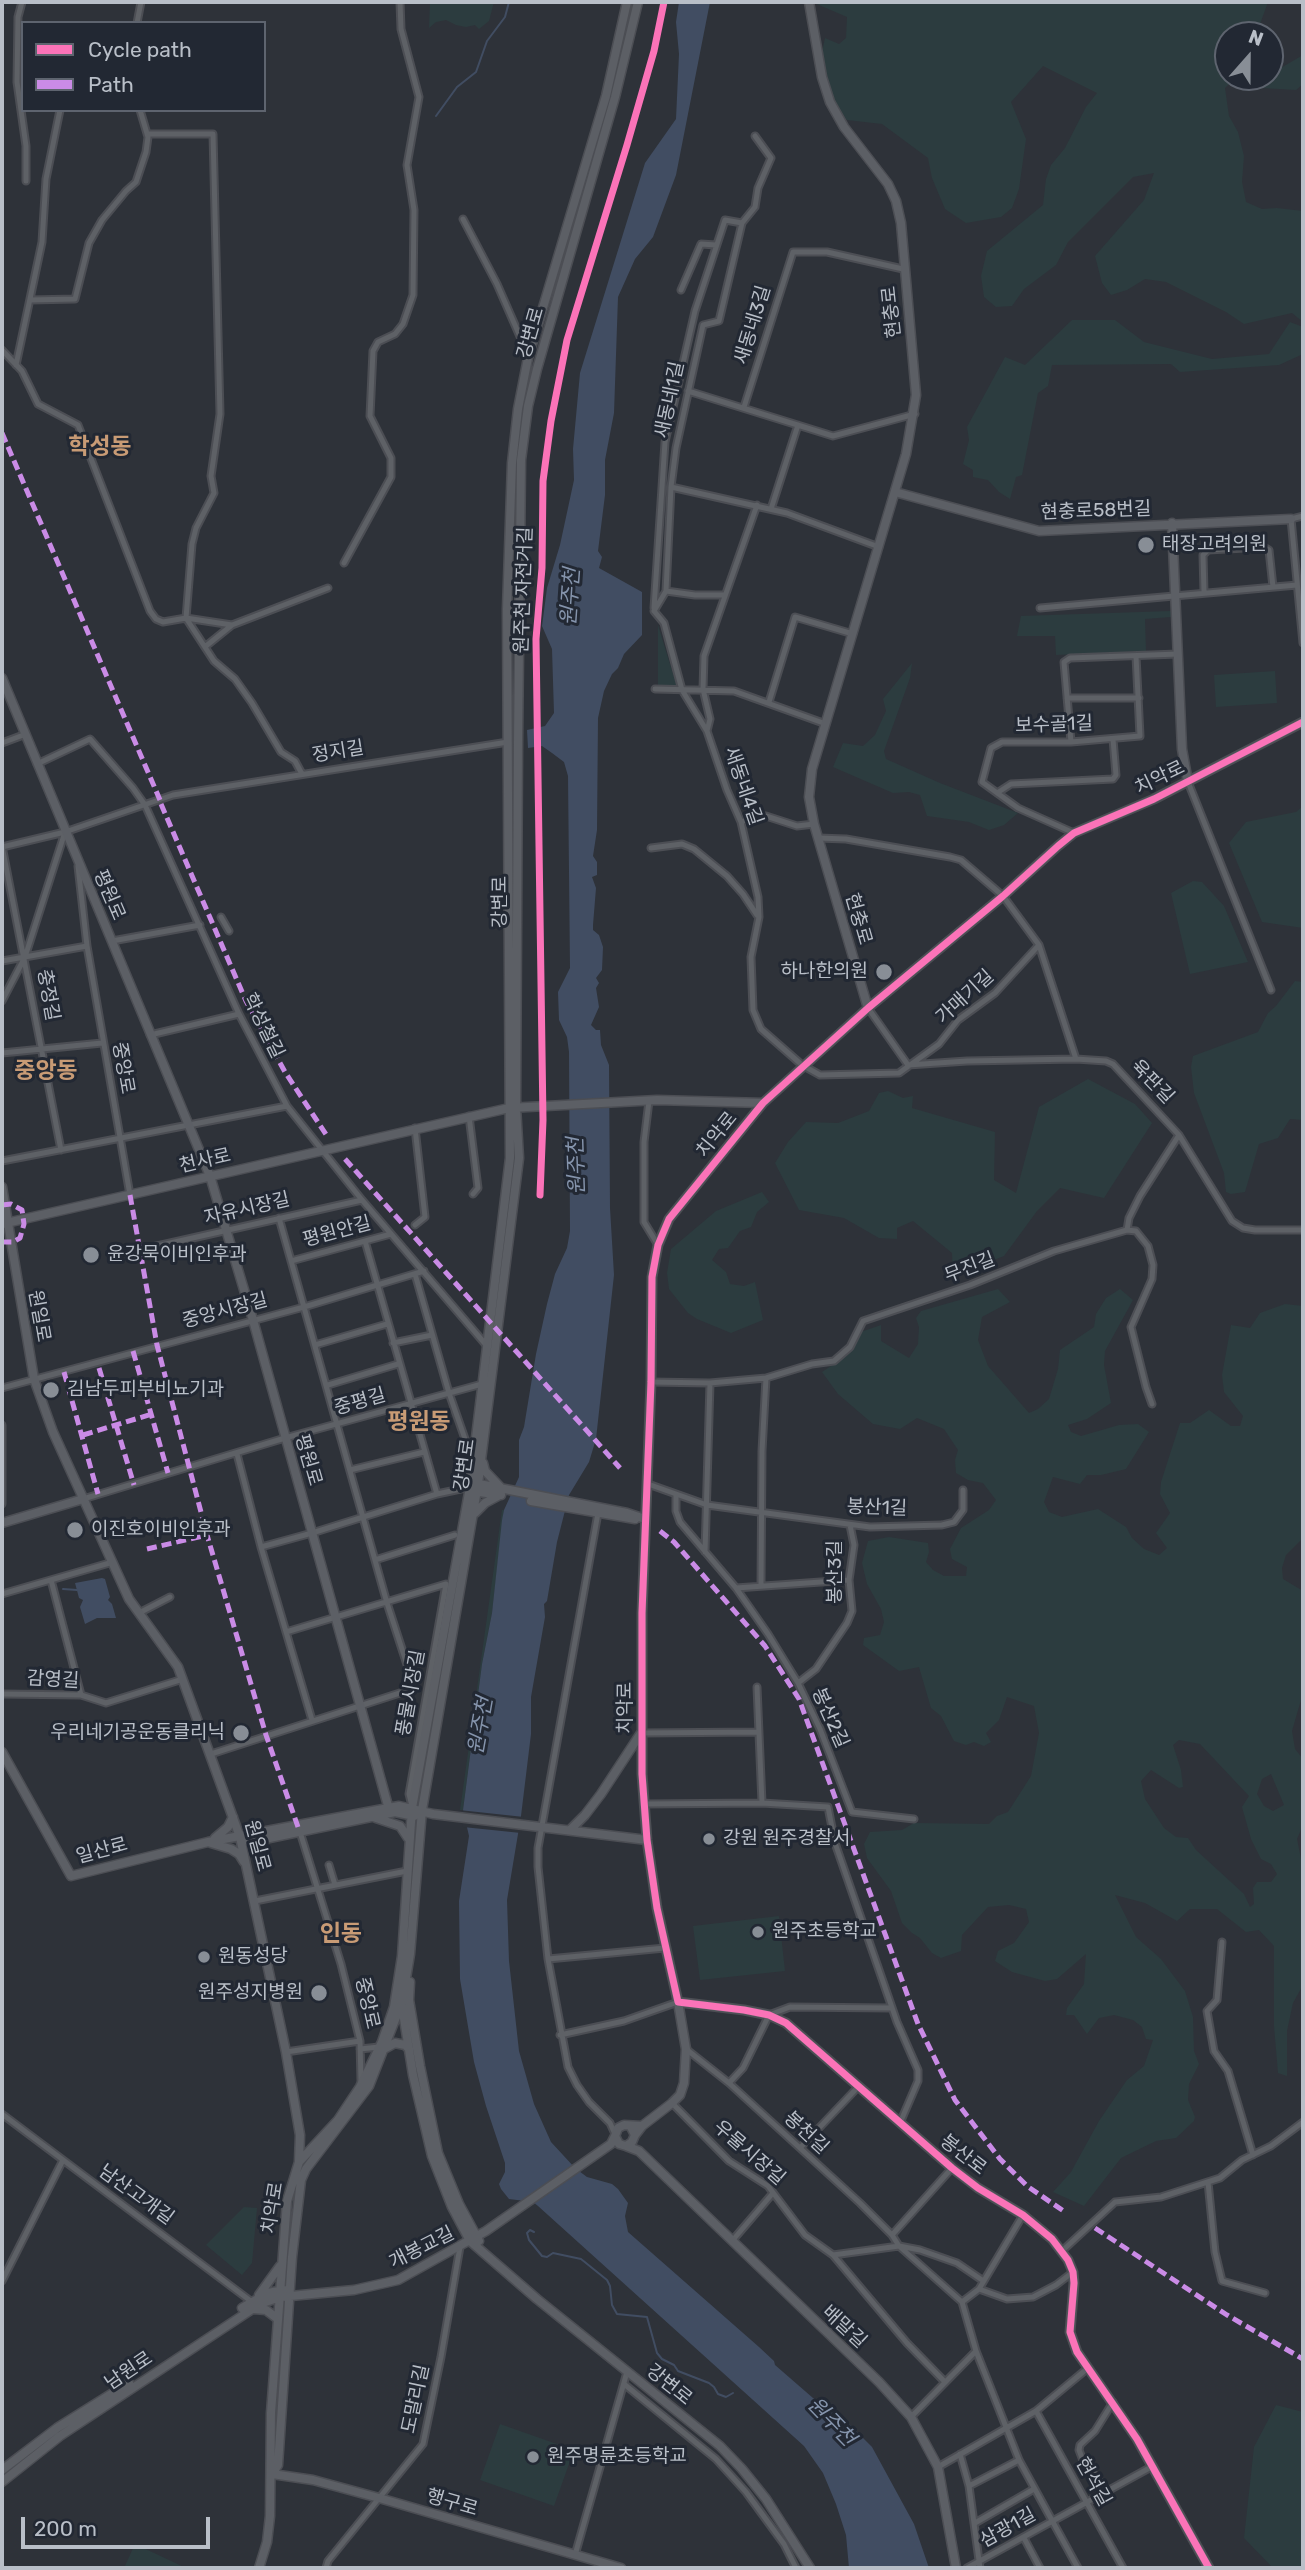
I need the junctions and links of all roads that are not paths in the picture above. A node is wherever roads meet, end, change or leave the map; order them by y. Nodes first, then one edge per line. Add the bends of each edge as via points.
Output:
1 (22, 2) edge
2 (141, 2) edge
3 (400, 2) edge
4 (627, 2) edge
5 (638, 2) edge
6 (809, 2) edge
7 (137, 21) edge
8 (21, 110) edge
9 (21, 112) edge
10 (60, 112) edge
11 (142, 112) edge
12 (147, 134) junction
13 (755, 136) dead end
14 (26, 181) dead end
15 (463, 219) dead end
16 (742, 223) junction
17 (716, 245) junction
18 (903, 269) junction
19 (681, 290) dead end
20 (30, 300) junction
21 (2, 350) edge
22 (531, 351) junction
23 (16, 365) junction
24 (688, 391) junction
25 (744, 407) junction
26 (915, 414) junction
27 (798, 425) junction
28 (671, 487) junction
29 (895, 492) junction
30 (757, 505) junction
31 (771, 509) junction
32 (1303, 516) edge
33 (1291, 519) junction
34 (1172, 523) junction
35 (878, 547) junction
36 (344, 563) dead end
37 (1297, 585) junction
38 (1272, 587) junction
39 (328, 588) dead end
40 (666, 590) junction
41 (1204, 592) junction
42 (725, 595) junction
43 (1177, 595) junction
44 (1040, 608) dead end
45 (654, 611) junction
46 (186, 618) junction
47 (232, 625) junction
48 (853, 634) junction
49 (1303, 643) edge
50 (206, 646) junction
51 (1178, 654) junction
52 (1136, 656) junction
53 (2, 678) edge
54 (655, 689) dead end
55 (703, 689) junction
56 (682, 690) junction
57 (1067, 698) junction
58 (1139, 698) junction
59 (769, 702) junction
60 (1303, 722) edge
61 (826, 724) junction
62 (707, 731) junction
63 (26, 734) junction
64 (1113, 739) junction
65 (513, 741) junction
66 (1071, 741) junction
67 (2, 743) edge
68 (37, 764) junction
69 (302, 774) junction
70 (1188, 782) junction
71 (997, 793) junction
72 (145, 805) junction
73 (741, 822) junction
74 (814, 824) junction
75 (65, 832) junction
76 (1074, 833) junction
77 (818, 838) junction
78 (2, 846) edge
79 (651, 848) dead end
80 (78, 861) junction
81 (1003, 896) junction
82 (221, 917) dead end
83 (759, 917) junction
84 (201, 925) junction
85 (229, 931) dead end
86 (112, 942) junction
87 (1039, 945) junction
88 (87, 946) junction
89 (25, 957) junction
90 (2, 961) edge
91 (1271, 989) dead end
92 (2, 1001) edge
93 (868, 1008) junction
94 (239, 1014) junction
95 (150, 1035) junction
96 (102, 1043) junction
97 (42, 1048) junction
98 (2, 1053) edge
99 (1076, 1059) junction
100 (802, 1065) junction
101 (908, 1065) junction
102 (649, 1101) junction
103 (763, 1103) junction
104 (287, 1106) junction
105 (517, 1107) junction
106 (469, 1116) junction
107 (188, 1124) junction
108 (415, 1128) junction
109 (1179, 1135) junction
110 (120, 1139) junction
111 (61, 1150) junction
112 (321, 1151) junction
113 (2, 1161) edge
114 (210, 1176) junction
115 (2, 1187) edge
116 (474, 1194) dead end
117 (130, 1195) junction
118 (3, 1200) edge
119 (362, 1200) junction
120 (279, 1218) junction
121 (4, 1223) edge
122 (415, 1225) dead end
123 (225, 1230) junction
124 (1127, 1230) junction
125 (1303, 1230) edge
126 (391, 1234) junction
127 (2, 1240) edge
128 (365, 1241) junction
129 (658, 1245) junction
130 (139, 1250) dead end
131 (11, 1253) junction
132 (291, 1261) junction
133 (424, 1271) junction
134 (415, 1274) junction
135 (376, 1286) junction
136 (304, 1307) junction
137 (253, 1320) junction
138 (387, 1324) junction
139 (432, 1335) junction
140 (393, 1343) junction
141 (315, 1345) junction
142 (487, 1346) junction
143 (398, 1364) junction
144 (766, 1378) junction
145 (34, 1379) junction
146 (651, 1382) junction
147 (710, 1383) junction
148 (482, 1384) junction
149 (328, 1385) junction
150 (2, 1388) edge
151 (449, 1393) junction
152 (411, 1404) junction
153 (1152, 1404) dead end
154 (2, 1425) edge
155 (338, 1425) junction
156 (285, 1438) junction
157 (424, 1452) junction
158 (237, 1454) junction
159 (482, 1457) junction
160 (473, 1462) junction
161 (350, 1470) junction
162 (648, 1484) junction
163 (473, 1487) junction
164 (963, 1490) dead end
165 (496, 1491) junction
166 (437, 1494) junction
167 (676, 1495) junction
168 (83, 1499) junction
169 (2, 1504) edge
170 (707, 1505) junction
171 (598, 1511) junction
172 (763, 1513) junction
173 (473, 1515) junction
174 (363, 1516) junction
175 (645, 1519) junction
176 (2, 1523) edge
177 (850, 1525) junction
178 (312, 1533) junction
179 (455, 1535) dead end
180 (261, 1547) junction
181 (705, 1552) junction
182 (375, 1560) junction
183 (113, 1562) junction
184 (51, 1580) junction
185 (849, 1580) junction
186 (761, 1585) junction
187 (736, 1588) junction
188 (2, 1594) edge
189 (170, 1597) dead end
190 (387, 1603) junction
191 (139, 1613) junction
192 (336, 1618) junction
193 (286, 1632) junction
194 (183, 1679) junction
195 (797, 1683) junction
196 (757, 1687) dead end
197 (2, 1694) edge
198 (81, 1695) junction
199 (361, 1705) junction
200 (312, 1720) junction
201 (759, 1732) junction
202 (641, 1733) junction
203 (2, 1752) edge
204 (211, 1754) junction
205 (762, 1803) junction
206 (644, 1804) junction
207 (389, 1810) junction
208 (412, 1812) junction
209 (422, 1814) junction
210 (233, 1817) junction
211 (373, 1818) junction
212 (914, 1819) dead end
213 (540, 1826) junction
214 (299, 1830) junction
215 (570, 1830) junction
216 (240, 1837) junction
217 (408, 1839) junction
218 (647, 1840) junction
219 (208, 1842) junction
220 (329, 1864) dead end
221 (247, 1866) junction
222 (407, 1871) junction
223 (335, 1885) junction
224 (316, 1888) junction
225 (255, 1901) junction
226 (1222, 1942) dead end
227 (665, 1948) junction
228 (406, 1955) junction
229 (548, 1959) junction
230 (402, 2002) junction
231 (678, 2003) junction
232 (892, 2008) junction
233 (769, 2015) junction
234 (560, 2035) junction
235 (360, 2045) junction
236 (383, 2047) junction
237 (410, 2049) junction
238 (686, 2049) junction
239 (286, 2052) junction
240 (729, 2083) junction
241 (360, 2087) junction
242 (858, 2087) junction
243 (672, 2103) junction
244 (2, 2114) edge
245 (1303, 2122) edge
246 (610, 2123) junction
247 (900, 2123) junction
248 (631, 2132) junction
249 (617, 2140) junction
250 (800, 2148) junction
251 (639, 2151) junction
252 (1252, 2155) junction
253 (63, 2161) junction
254 (299, 2162) junction
255 (952, 2168) junction
256 (1208, 2182) junction
257 (773, 2193) junction
258 (1023, 2214) junction
259 (892, 2235) junction
260 (474, 2239) junction
261 (731, 2242) junction
262 (899, 2246) junction
263 (460, 2247) junction
264 (1062, 2251) junction
265 (833, 2255) junction
266 (282, 2263) junction
267 (1073, 2272) junction
268 (982, 2280) junction
269 (2, 2281) edge
270 (979, 2289) junction
271 (285, 2293) junction
272 (1265, 2293) dead end
273 (961, 2302) junction
274 (252, 2305) junction
275 (278, 2319) junction
276 (975, 2351) junction
277 (1088, 2368) junction
278 (627, 2372) junction
279 (944, 2381) junction
280 (624, 2384) junction
281 (1113, 2402) junction
282 (1036, 2411) junction
283 (911, 2417) junction
284 (1005, 2428) junction
285 (960, 2454) junction
286 (1019, 2460) junction
287 (1153, 2466) junction
288 (939, 2467) junction
289 (2, 2470) edge
290 (272, 2474) junction
291 (2, 2482) edge
292 (969, 2486) junction
293 (1034, 2489) junction
294 (1107, 2492) junction
295 (379, 2498) junction
296 (1086, 2503) junction
297 (1052, 2522) junction
298 (975, 2523) junction
299 (1024, 2538) junction
300 (575, 2555) junction
301 (980, 2565) edge
302 (1039, 2566) edge
303 (259, 2568) edge
304 (326, 2568) edge
305 (621, 2568) edge
306 (796, 2568) edge
307 (810, 2568) edge
308 (956, 2568) edge
309 (967, 2568) edge
310 (1029, 2568) edge
311 (1078, 2568) edge
312 (1123, 2568) edge
313 (1209, 2568) edge

1 - 8 street via 17,82
2 - 7 street
3 - 36 street via 401,29 418,97 407,165 414,210 413,295 403,324 373,351 370,416 391,458 391,477
4 - 22 street, 강변로 via 606,96
5 - 65 street, 강변로 via 528,406 521,460
6 - 18 street, 현충로 via 830,102 896,201
9 - 14 street
10 - 20 street
11 - 12 street
12 - 20 street via 136,182 102,220 89,243 75,299
12 - 46 street via 213,134 220,414 211,476 214,493 192,544
13 - 16 street, 새동네1길 via 771,158 755,207
15 - 22 street via 525,348
16 - 17 street via 725,220
16 - 24 street, 새동네1길 via 719,321 703,325
17 - 19 street via 701,244
17 - 45 street via 695,311 665,442
18 - 25 street, 새동네3길 via 827,252 793,252
18 - 26 street, 현충로
20 - 23 street
21 - 23 street
22 - 65 street, 강변로 via 518,409 509,519
23 - 46 street via 38,404 78,425 150,611 163,622
24 - 25 street
24 - 28 street, 새동네1길
25 - 27 street
26 - 27 street via 833,436
26 - 29 street, 현충로
27 - 31 street
28 - 30 street
28 - 40 street, 새동네1길
29 - 34 street, 현충로58번길 via 1040,531
29 - 35 street, 현충로
30 - 31 street
30 - 42 street, 새동네4길
31 - 35 street
32 - 33 street, 현충로58번길
33 - 34 street, 현충로58번길
33 - 37 street
34 - 43 street
35 - 48 street, 현충로
37 - 38 street
37 - 49 street
38 - 41 street
38 - 41 street via 1269,550 1264,547 1208,550 1203,555
39 - 47 street
40 - 42 street
40 - 45 street, 새동네1길
41 - 43 street
42 - 55 street, 새동네4길 via 704,656
43 - 44 street
43 - 51 street
45 - 56 street via 664,623
46 - 47 street
46 - 50 street
47 - 50 street
48 - 59 street via 795,617
48 - 61 street, 현충로
50 - 69 street via 252,703 281,752 295,761
51 - 52 street
51 - 70 street
52 - 57 street via 1070,658 1065,662
52 - 58 street, 보수골1길
53 - 63 street, 평원로
54 - 56 street
55 - 56 street
55 - 59 street via 734,691
55 - 62 street, 새동네4길
56 - 62 street
57 - 58 street
57 - 66 street
58 - 64 street, 보수골1길 via 1140,736
59 - 61 street
60 - 70 street, 치악로
61 - 74 street, 현충로 via 812,769 809,797
62 - 73 street, 새동네4길
63 - 67 street
63 - 68 street, 평원로
64 - 66 street, 보수골1길
64 - 71 street via 1113,779 1011,784
65 - 69 street, 정지길
65 - 105 street, 강변로 via 510,968
66 - 71 street, 보수골1길 via 995,744 982,782
68 - 72 street, 학성철길 via 90,739
68 - 75 street, 평원로
69 - 72 street, 정지길 via 173,795
70 - 76 street, 치악로
70 - 91 street, 치악로
71 - 76 street via 1018,808
72 - 75 street, 정지길
72 - 84 street, 학성철길
73 - 74 street via 766,816 797,826
73 - 83 street, 새동네4길
74 - 77 street, 현충로
75 - 78 street, 정지길
75 - 80 street, 평원로
75 - 89 street
76 - 81 street, 치악로
77 - 81 street via 846,838 961,860
77 - 93 street, 현충로
78 - 89 street, 충정길
79 - 83 street via 682,844 694,849 727,876
80 - 86 street, 평원로
80 - 88 street, 중앙로
81 - 87 street
81 - 93 street, 치악로
82 - 85 street
83 - 100 street, 새동네4길 via 751,957 752,1010 761,1029
84 - 86 street
84 - 94 street, 학성철길
86 - 95 street, 평원로
87 - 99 street
87 - 101 street, 가매기길 via 995,993 958,1020 939,1044
88 - 89 street
88 - 96 street, 중앙로
89 - 90 street
89 - 92 street
89 - 97 street, 충정길
93 - 100 street, 치악로
93 - 101 street
94 - 95 street
94 - 104 street, 학성철길
95 - 107 street, 평원로
96 - 97 street
96 - 110 street, 중앙로
97 - 98 street
97 - 111 street, 충정길
99 - 101 street, 육판길
99 - 109 street, 육판길 via 1112,1064
100 - 101 street via 820,1075 899,1073
100 - 103 street, 치악로
102 - 103 street
102 - 105 street, 천사로
102 - 129 street via 644,1222
103 - 129 street, 치악로 via 682,1202
104 - 107 street
104 - 112 street, 학성철길
105 - 106 street, 천사로
105 - 142 street, 강변로
105 - 159 street, 강변로 via 519,1158
106 - 108 street, 천사로
106 - 116 street via 478,1188
107 - 110 street
107 - 114 street, 평원로
108 - 112 street, 천사로
108 - 122 street via 425,1217
109 - 124 street via 1140,1196
109 - 125 street, 육판길 via 1232,1221 1255,1230
110 - 111 street
110 - 117 street, 중앙로
111 - 113 street
112 - 114 street, 천사로
112 - 119 street, 학성철길
114 - 117 street, 천사로
114 - 123 street, 평원로
115 - 118 street, 원일로
117 - 121 street, 천사로
118 - 121 street, 원일로
119 - 120 street, 자유시장길
119 - 126 street, 학성철길
120 - 123 street, 자유시장길
120 - 132 street, 평원안길
121 - 131 street, 원일로
123 - 130 street, 자유시장길
123 - 137 street, 평원로
124 - 144 street, 무진길 via 1054,1251 863,1321 850,1347 834,1361
124 - 153 street via 1136,1231 1148,1246 1153,1265 1152,1279 1131,1327
126 - 128 street, 평원안길
126 - 133 street, 학성철길
127 - 131 street
128 - 132 street, 평원안길
128 - 135 street, 중평길
129 - 146 street, 치악로 via 652,1277
131 - 145 street, 원일로
132 - 136 street, 평원안길
133 - 134 street, 중앙시장길
133 - 142 street, 학성철길
134 - 135 street, 중앙시장길
134 - 139 street
135 - 136 street, 중앙시장길
135 - 138 street, 중평길
136 - 137 street, 중앙시장길
136 - 141 street, 평원안길
137 - 145 street, 중앙시장길
137 - 156 street, 평원로
138 - 140 street, 중평길
138 - 141 street
139 - 140 street
139 - 151 street
140 - 143 street, 중평길
141 - 149 street, 평원안길
142 - 148 street, 강변로
143 - 149 street
143 - 152 street, 중평길
144 - 147 street, 무진길
144 - 172 street
145 - 150 street, 중앙시장길
145 - 168 street, 원일로
146 - 147 street, 무진길
146 - 162 street, 치악로
147 - 170 street
148 - 151 street, 중평길
148 - 160 street, 강변로
149 - 155 street, 평원안길
151 - 152 street, 중평길
151 - 160 street
152 - 155 street, 중평길
152 - 157 street, 중평길
154 - 169 street
155 - 156 street, 중평길
155 - 161 street, 평원안길
156 - 158 street, 중평길
156 - 178 street, 평원로
157 - 161 street
157 - 166 street, 중평길
158 - 168 street, 중평길
158 - 180 street
159 - 163 street, 강변로
159 - 165 street
160 - 163 street, 강변로
161 - 174 street, 평원안길
162 - 167 street, 봉산1길
162 - 175 street, 치악로
163 - 165 street
163 - 166 street
163 - 173 street, 강변로
163 - 208 street, 강변로
164 - 177 street, 봉산1길 via 963,1510 954,1522
165 - 171 street
165 - 173 street
166 - 174 street
167 - 170 street, 봉산1길
167 - 181 street, 봉산2길 via 680,1522
168 - 176 street
168 - 183 street, 원일로
170 - 172 street, 봉산1길
170 - 181 street
171 - 175 street
171 - 213 street
172 - 177 street, 봉산1길
172 - 186 street
173 - 209 street, 강변로
174 - 178 street
174 - 182 street, 평원안길
175 - 202 street, 치악로
177 - 185 street, 봉산3길 via 854,1545
178 - 180 street
178 - 192 street, 평원로
179 - 182 street
180 - 193 street
181 - 187 street, 봉산2길
182 - 190 street, 평원안길
183 - 184 street
183 - 191 street, 원일로
184 - 188 street
184 - 198 street
185 - 186 street
185 - 195 street, 봉산3길 via 852,1611 847,1623 816,1669
186 - 187 street
187 - 195 street, 봉산2길
189 - 191 street
190 - 192 street
190 - 199 street, 평원안길 via 411,1687
190 - 208 street, 풍물시장길 via 446,1584 409,1794
191 - 194 street, 원일로 via 182,1665
192 - 193 street
192 - 199 street, 평원로
193 - 200 street
194 - 198 street, 감영길 via 107,1703
194 - 204 street, 원일로
195 - 212 street, 봉산2길 via 852,1812
196 - 201 street
197 - 198 street, 감영길
199 - 200 street
199 - 207 street, 평원로
200 - 204 street
201 - 202 street
201 - 205 street
202 - 206 street, 치악로
202 - 215 street via 601,1794
203 - 219 street, 일산로 via 71,1876
204 - 210 street, 원일로
205 - 206 street
205 - 232 street via 828,1807 835,1843
206 - 218 street, 치악로
207 - 208 street via 399,1806
207 - 211 street
207 - 214 street
208 - 209 street
208 - 217 street, 치악로
209 - 213 street
209 - 228 street, 치악로
210 - 216 street, 원일로
210 - 219 street via 220,1835
211 - 214 street
211 - 217 street via 400,1826
213 - 215 street
213 - 229 street via 538,1867
214 - 216 street, 일산로
214 - 224 street, 중앙로
215 - 218 street
216 - 219 street, 일산로
216 - 221 street, 원일로
217 - 222 street, 치악로
218 - 227 street
219 - 221 street via 239,1854
220 - 223 street
221 - 225 street, 원일로
222 - 223 street
222 - 228 street, 치악로
223 - 224 street
224 - 225 street
224 - 235 street, 중앙로 via 341,1964
225 - 239 street, 원일로
226 - 252 street via 1217,2000 1207,2011 1214,2052 1232,2081
227 - 229 street
227 - 231 street
228 - 230 street, 치악로
228 - 236 street, 치악로
228 - 260 street, 강변로 via 409,2000 438,2153
229 - 234 street
230 - 236 street, 치악로
230 - 237 street, 강변로
231 - 233 street, 봉산로
231 - 234 street, 봉산로
231 - 238 street
232 - 233 street via 790,2007
232 - 247 street via 918,2070 918,2081
233 - 240 street via 743,2068
233 - 242 street, 봉산로 via 786,2023
234 - 246 street via 577,2085
235 - 236 street
235 - 239 street
235 - 241 street, 중앙로
236 - 237 street via 395,2043
236 - 241 street, 치악로
236 - 271 street, 치악로 via 369,2086 306,2169
237 - 260 street, 강변로 via 432,2156 452,2207
238 - 240 street, 봉천길
238 - 243 street via 684,2083
239 - 254 street, 원일로 via 300,2135
240 - 250 street, 봉천길
241 - 254 street, 치악로 via 338,2120
242 - 247 street, 봉산로
242 - 250 street
243 - 248 street
243 - 257 street, 우물시장길 via 714,2147
244 - 253 street, 남산고개길
245 - 252 street
246 - 248 street
246 - 249 street
247 - 255 street, 봉산로
248 - 249 street
248 - 249 street via 618,2128
248 - 251 street
249 - 251 street
249 - 260 street, 개봉교길
250 - 259 street, 봉천길
251 - 261 street, 배말길
252 - 256 street
253 - 269 street
253 - 274 street, 남산고개길
254 - 266 street, 치악로 via 287,2201
255 - 258 street, 봉산로
255 - 259 street, 봉산로
256 - 264 street via 1160,2197 1115,2202
256 - 272 street via 1222,2281
257 - 261 street
257 - 265 street, 우물시장길 via 805,2235
258 - 264 street, 봉산로
258 - 268 street
259 - 262 street, 봉천길
260 - 263 street, 개봉교길
260 - 278 street, 강변로 via 537,2299
261 - 283 street, 배말길
262 - 265 street
262 - 268 street via 957,2263
262 - 273 street, 봉천길
263 - 271 street, 개봉교길 via 398,2280 354,2290
263 - 295 street, 도말리길 via 423,2444
264 - 267 street, 봉산로
265 - 279 street, 우물시장길
266 - 271 street, 치악로
266 - 274 street
267 - 270 street via 1033,2297 1007,2299
267 - 277 street, 봉산로 via 1070,2332
268 - 270 street
270 - 273 street
271 - 274 street, 남원로
271 - 275 street, 치악로
271 - 290 street, 치악로 via 278,2465
273 - 276 street
274 - 275 street
274 - 289 street, 남원로 via 57,2428
274 - 291 street, 남원로 via 60,2436
275 - 290 street, 치악로
276 - 279 street
276 - 284 street
277 - 281 street, 봉산로
277 - 282 street
278 - 280 street
278 - 307 street, 강변로 via 743,2469
279 - 283 street
280 - 300 street
280 - 306 street via 723,2467 784,2544
281 - 287 street, 봉산로
281 - 294 street via 1079,2450
282 - 284 street
282 - 296 street, 현석길
283 - 288 street, 배말길
284 - 285 street
284 - 286 street, 삼광1길
285 - 288 street
285 - 292 street
286 - 292 street
286 - 293 street, 삼광1길
287 - 294 street
287 - 313 street, 봉산로
288 - 308 street, 배말길
290 - 295 street, 행구로
290 - 303 street, 치악로 via 267,2542
292 - 298 street
293 - 297 street, 삼광1길
293 - 298 street, 삼광1길
294 - 296 street
295 - 300 street, 행구로
295 - 304 street, 도말리길
296 - 297 street
296 - 312 street, 현석길
297 - 299 street, 삼광1길
297 - 311 street, 삼광1길
298 - 301 street
299 - 301 street, 삼광1길
299 - 302 street
300 - 305 street, 행구로
301 - 309 street, 삼광1길
302 - 310 street

